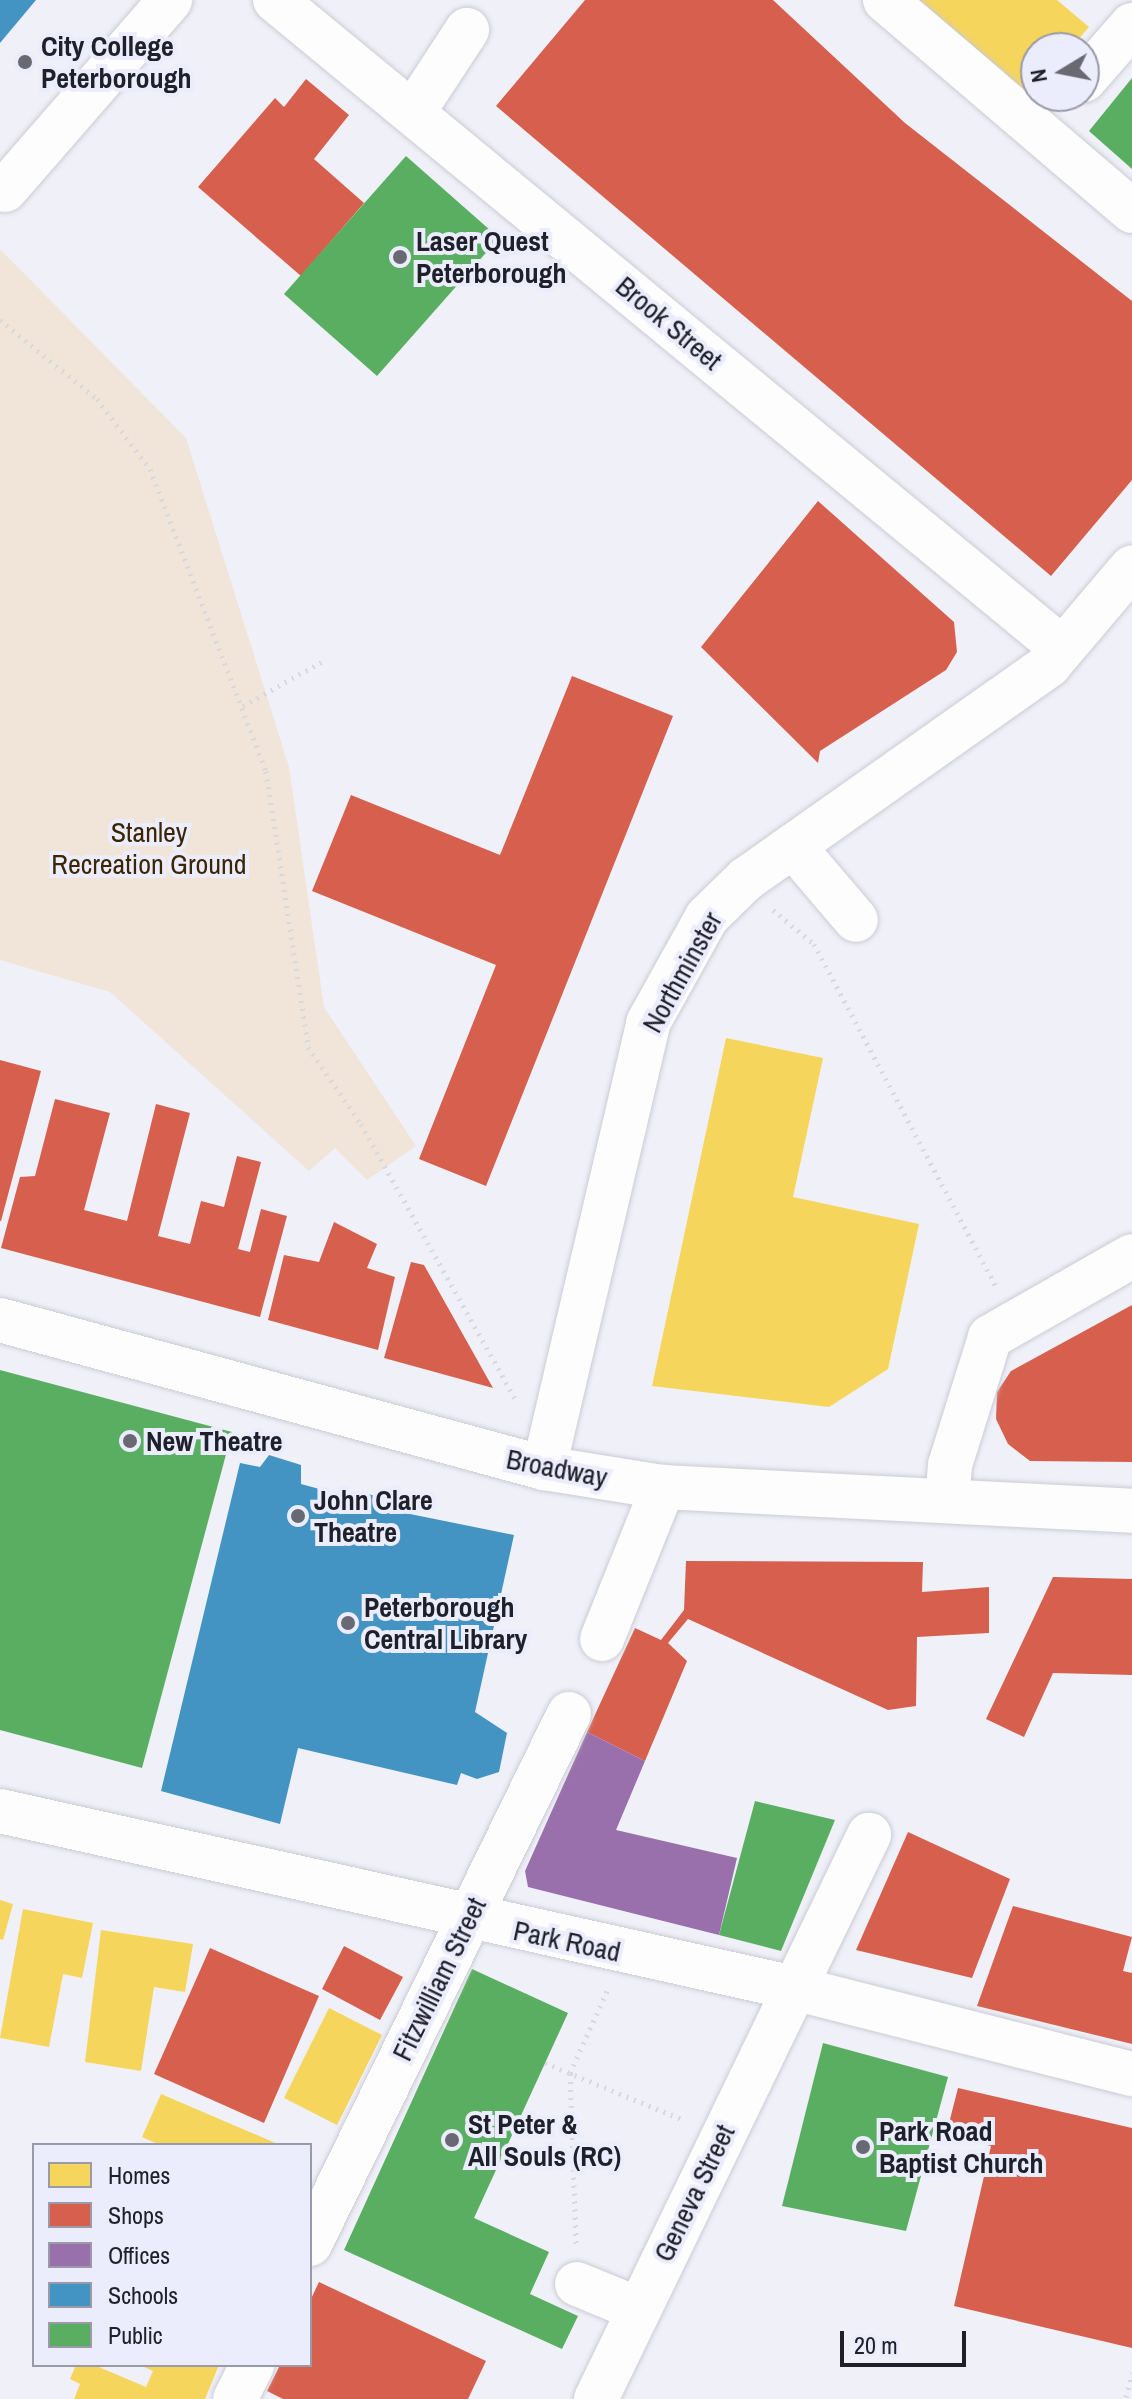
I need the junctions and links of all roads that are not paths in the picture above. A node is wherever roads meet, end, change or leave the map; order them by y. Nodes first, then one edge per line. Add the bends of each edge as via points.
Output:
1 (170, 0) edge
2 (275, 0) edge
3 (885, 0) edge
4 (1132, 25) edge
5 (467, 30) dead end
6 (1100, 62) edge
7 (414, 111) junction
8 (1057, 112) edge
9 (1041, 130) junction
10 (5, 190) dead end
11 (1132, 211) edge
12 (1132, 567) edge
13 (1062, 648) junction
14 (793, 846) junction
15 (856, 920) dead end
16 (1132, 1256) edge
17 (0, 1320) edge
18 (544, 1468) junction
19 (663, 1487) junction
20 (947, 1500) junction
21 (1132, 1511) edge
22 (602, 1639) dead end
23 (569, 1714) dead end
24 (0, 1811) edge
25 (869, 1835) dead end
26 (467, 1920) junction
27 (798, 1989) junction
28 (1132, 2074) edge
29 (312, 2240) edge
30 (577, 2284) road end
31 (638, 2309) junction
32 (251, 2367) edge
33 (235, 2399) edge
34 (596, 2399) edge

1 - 10 street
2 - 7 street, Brook Street
3 - 9 street
4 - 6 street
5 - 7 street
7 - 13 street, Brook Street
8 - 9 street
9 - 11 street
12 - 13 street, Northminster
13 - 14 street, Northminster via 1049,665
14 - 15 street
14 - 18 street, Northminster via 746,879 707,917 648,1023
16 - 20 street via 990,1337 950,1465
17 - 18 street, Broadway
18 - 19 street, Broadway
19 - 20 street, Broadway
19 - 22 street
20 - 21 street, Broadway
23 - 26 street, Fitzwilliam Street
24 - 26 street, Park Road
25 - 27 street, Geneva Street
26 - 27 street, Park Road
26 - 29 street, Fitzwilliam Street
27 - 28 street, Park Road
27 - 31 street, Geneva Street
30 - 31 street
31 - 34 street, Geneva Street
32 - 33 street

